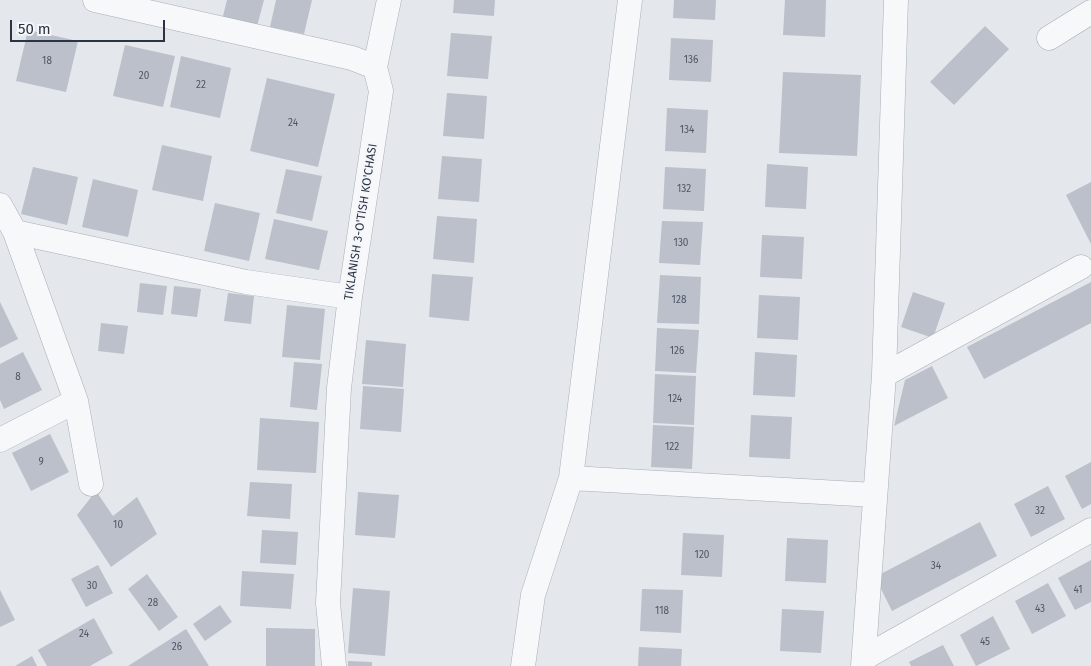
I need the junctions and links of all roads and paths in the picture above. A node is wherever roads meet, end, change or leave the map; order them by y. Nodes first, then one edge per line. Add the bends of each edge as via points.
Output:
1 (95, 0) edge
2 (389, 0) edge
3 (630, 0) edge
4 (896, 0) edge
5 (141, 5) edge
6 (1091, 12) edge
7 (1049, 38) dead end
8 (375, 67) junction
9 (0, 205) edge
10 (15, 232) junction
11 (1081, 267) dead end
12 (350, 297) junction
13 (884, 375) junction
14 (76, 401) junction
15 (0, 440) edge
16 (571, 478) junction
17 (91, 484) dead end
18 (875, 495) junction
19 (1091, 530) edge
20 (863, 662) edge
21 (334, 666) edge
22 (523, 666) edge

1 - 5 street
2 - 8 street
3 - 16 street
4 - 13 street
5 - 8 street via 352,58
6 - 7 street
8 - 12 street, TIKLANISH 3-O'TISH KO'CHASI via 381,91
9 - 10 street
10 - 12 street via 246,282
10 - 14 street
11 - 13 street
12 - 21 street, TIKLANISH 3-O'TISH KO'CHASI via 339,388 328,603
13 - 18 street
14 - 15 street
14 - 17 street
16 - 18 street
16 - 22 street via 533,595
18 - 20 street
19 - 20 street

